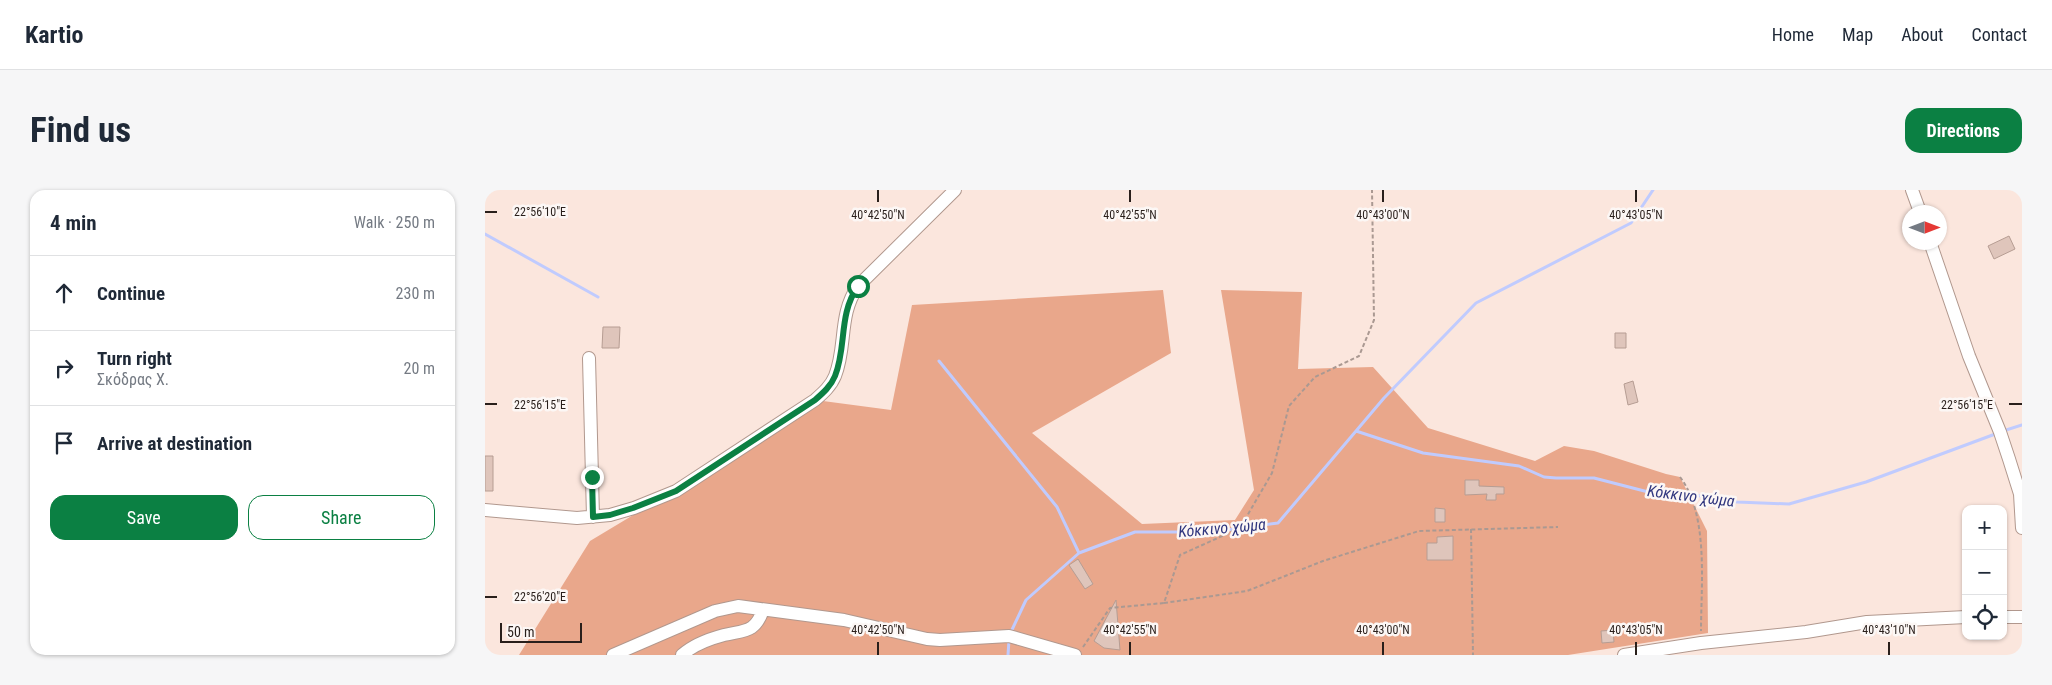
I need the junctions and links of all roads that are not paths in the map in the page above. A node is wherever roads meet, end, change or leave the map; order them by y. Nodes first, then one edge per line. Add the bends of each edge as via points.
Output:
1 (955, 190) edge
2 (1912, 190) edge
3 (1917, 205) edge
4 (1933, 250) edge
5 (589, 358) dead end
6 (485, 510) edge
7 (593, 517) junction
8 (2022, 528) edge
9 (763, 610) junction
10 (2022, 613) edge
11 (1962, 617) edge
12 (2007, 617) edge
13 (2022, 617) edge
14 (1079, 651) edge
15 (613, 655) edge
16 (681, 655) edge
17 (1624, 655) edge

1 - 7 street via 851,296 845,313 835,378 815,400 676,491 633,508
2 - 3 street
4 - 8 street via 2009,458 2020,494
5 - 7 street
6 - 7 street
9 - 14 street via 843,620 927,639 1009,636
9 - 15 street via 738,606 715,611
9 - 16 street via 753,627 704,641
10 - 13 street
11 - 17 street via 1867,622
12 - 13 street

